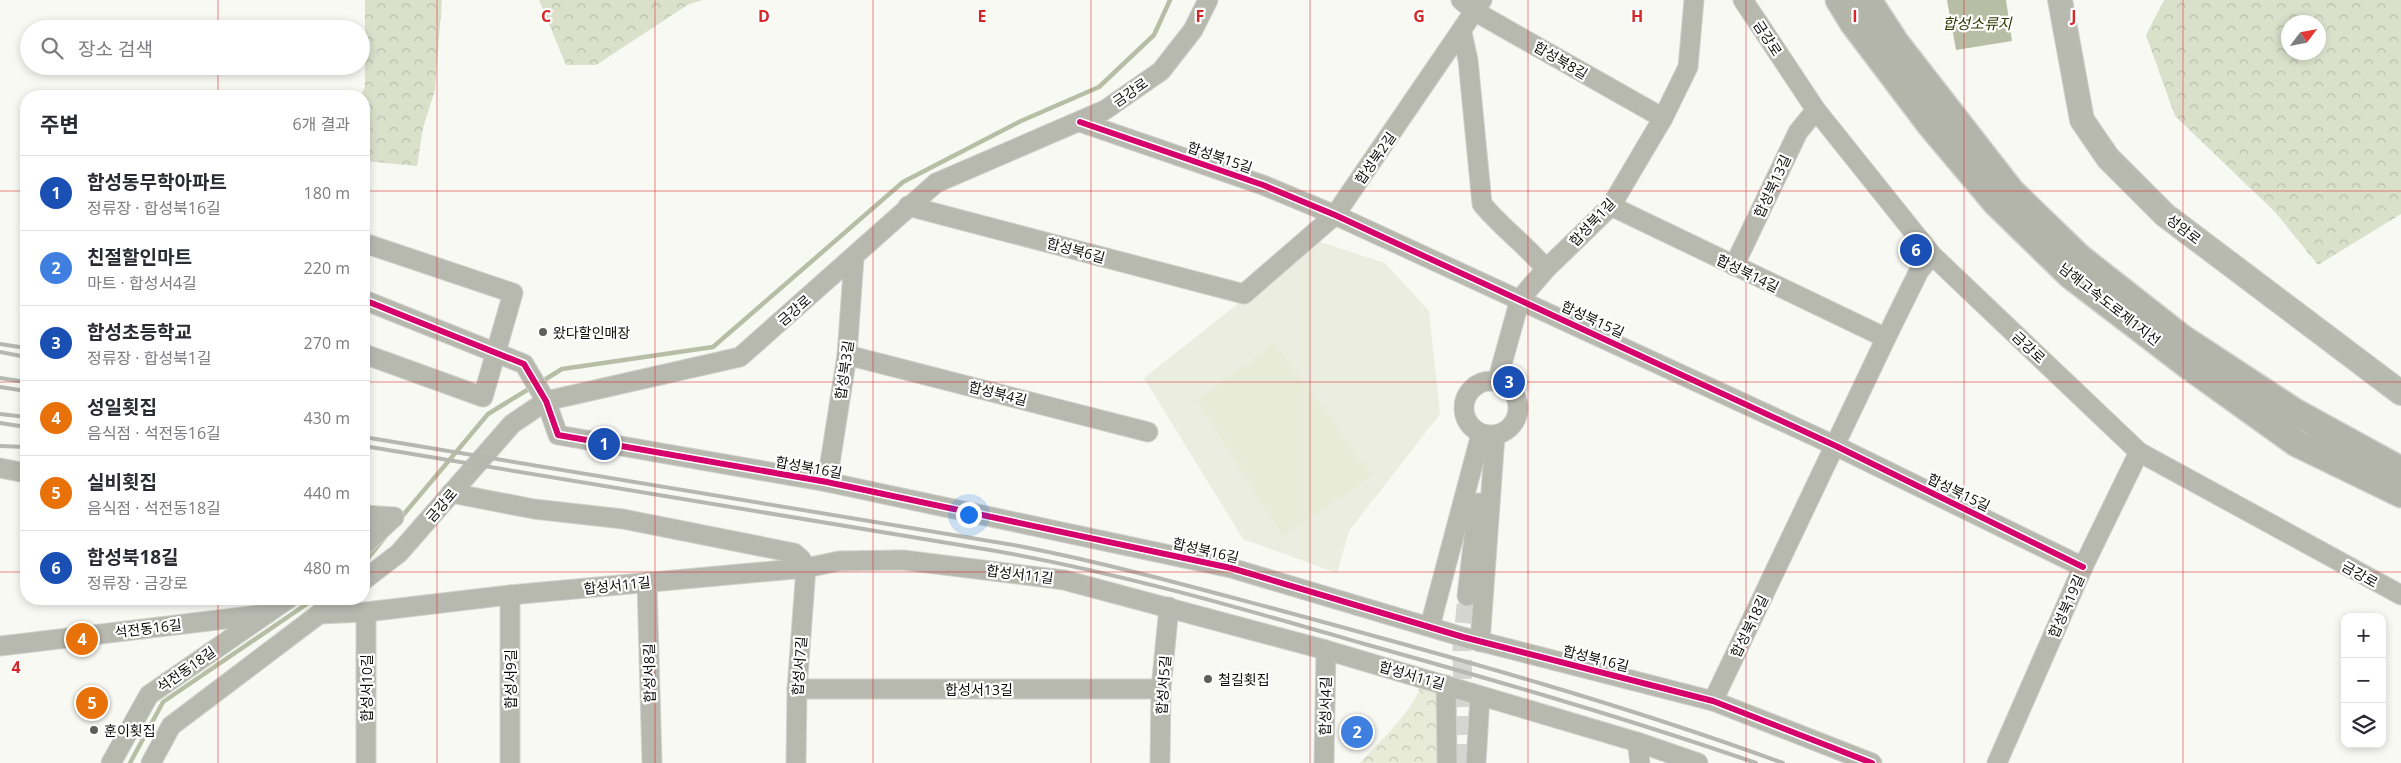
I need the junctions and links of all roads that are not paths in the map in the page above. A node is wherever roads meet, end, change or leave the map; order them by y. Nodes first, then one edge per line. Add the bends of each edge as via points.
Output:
1 (1208, 0) edge
2 (1460, 0) edge
3 (1694, 0) edge
4 (1743, 0) edge
5 (1840, 0) edge
6 (1868, 0) edge
7 (2060, 0) edge
8 (1479, 6) edge
9 (1462, 33) junction
10 (1816, 110) junction
11 (1663, 118) junction
12 (1080, 122) junction
13 (908, 206) junction
14 (1611, 206) junction
15 (1335, 215) junction
16 (370, 245) edge
17 (1932, 255) junction
18 (854, 258) junction
19 (1734, 266) junction
20 (1546, 270) junction
21 (1244, 294) joint
22 (1520, 299) junction
23 (370, 302) edge
24 (1886, 338) junction
25 (496, 353) junction
26 (847, 355) junction
27 (370, 356) edge
28 (1497, 382) junction
29 (2401, 393) edge
30 (545, 399) junction
31 (1148, 432) dead end
32 (1488, 435) junction
33 (1836, 446) junction
34 (2139, 452) junction
35 (0, 468) edge
36 (2401, 470) edge
37 (20, 473) edge
38 (827, 482) junction
39 (451, 493) junction
40 (2401, 494) edge
41 (370, 515) edge
42 (370, 539) edge
43 (2083, 567) junction
44 (806, 568) junction
45 (370, 575) edge
46 (647, 582) junction
47 (510, 596) junction
48 (1467, 596) tunnel mouth
49 (2401, 596) edge
50 (279, 605) edge
51 (331, 605) edge
52 (1169, 607) junction
53 (366, 612) junction
54 (266, 614) junction
55 (319, 614) junction
56 (1430, 626) junction
57 (1480, 642) junction
58 (0, 646) edge
59 (1326, 650) junction
60 (1446, 685) junction
61 (797, 689) junction
62 (1161, 689) junction
63 (1480, 696) junction
64 (1713, 701) junction
65 (1637, 742) junction
66 (111, 763) edge
67 (151, 763) edge
68 (366, 763) edge
69 (510, 763) edge
70 (652, 763) edge
71 (796, 763) edge
72 (1160, 763) edge
73 (1324, 763) edge
74 (1447, 763) edge
75 (1476, 763) edge
76 (1640, 763) edge
77 (1698, 763) edge
78 (1872, 763) edge
79 (1997, 763) edge

1 - 12 street, 금강로 via 1193,30 1161,71 1105,110
2 - 8 street, 합성북8길
3 - 11 street, 합성북1길 via 1688,67
4 - 10 street, 금강로
5 - 40 highway, 남해고속도로제1지선 via 1853,23 1938,134 1995,202 2071,276 2296,443
6 - 36 highway, 남해고속도로제1지선 via 1896,43 2011,191 2079,257 2182,338 2295,412
7 - 29 main road, 성암로 via 2082,120 2108,158 2165,215
8 - 9 street, 합성북2길
8 - 11 street, 합성북8길
9 - 15 street, 합성북2길
9 - 20 street via 1468,60 1482,204
10 - 17 street, 금강로
10 - 19 street, 합성북13길 via 1798,132
11 - 14 street, 합성북1길
12 - 13 street, 금강로 via 936,183
12 - 15 street, 합성북15길 via 1263,184
13 - 18 street, 금강로
13 - 21 street, 합성북6길
14 - 19 street, 합성북14길
14 - 20 street, 합성북1길
15 - 21 street, 합성북2길
15 - 22 street, 합성북15길
16 - 25 street via 513,294
17 - 24 street, 합성북18길 via 1919,272
17 - 34 street, 금강로
18 - 26 street, 합성북3길
18 - 30 street, 금강로 via 740,357
19 - 24 street, 합성북14길
20 - 22 street, 합성북1길
22 - 28 street, 합성북1길
22 - 33 street, 합성북15길
23 - 25 street
24 - 33 street, 합성북18길
25 - 27 street via 484,397
25 - 30 street via 524,364
26 - 31 street, 합성북4길
26 - 38 street, 합성북3길
28 - 32 street via 1509,389 1518,405 1514,423 1507,430
28 - 32 street via 1483,382 1475,386 1465,399 1468,424
30 - 38 street, 합성북16길 via 558,435
30 - 39 street, 금강로 via 509,426
32 - 48 street
32 - 56 street
32 - 57 street
33 - 43 street, 합성북15길
33 - 64 street, 합성북18길
34 - 43 street, 합성북19길
34 - 49 street, 금강로
35 - 37 street
38 - 56 street, 합성북16길 via 1231,568
39 - 44 street via 534,509 623,519 794,553
39 - 45 street, 금강로 via 399,553
41 - 42 street via 394,517
43 - 79 street, 합성북19길
44 - 46 street, 합성서11길
44 - 52 street, 합성서11길 via 839,561 903,560 1064,580
44 - 61 street, 합성서7길
46 - 47 street, 합성서11길
46 - 70 street, 합성서8길
47 - 53 street, 합성서11길
47 - 69 street, 합성서9길
50 - 54 street, 석전동18길
51 - 55 street
52 - 59 street, 합성서11길
52 - 62 street, 합성서5길
53 - 55 street, 합성서11길
53 - 68 street, 합성서10길
54 - 58 street, 석전동16길
54 - 66 street, 석전동18길 via 149,695
55 - 67 street via 171,726
56 - 57 street, 합성북16길
57 - 64 street, 합성북16길
59 - 60 street, 합성서11길
59 - 73 street, 합성서4길
60 - 63 street, 합성서11길
60 - 74 street
61 - 62 street, 합성서13길
61 - 71 street, 합성서7길
62 - 72 street, 합성서5길
63 - 65 street, 합성서11길
63 - 75 street
64 - 78 street, 합성북16길
65 - 76 street
65 - 77 street, 합성서11길

